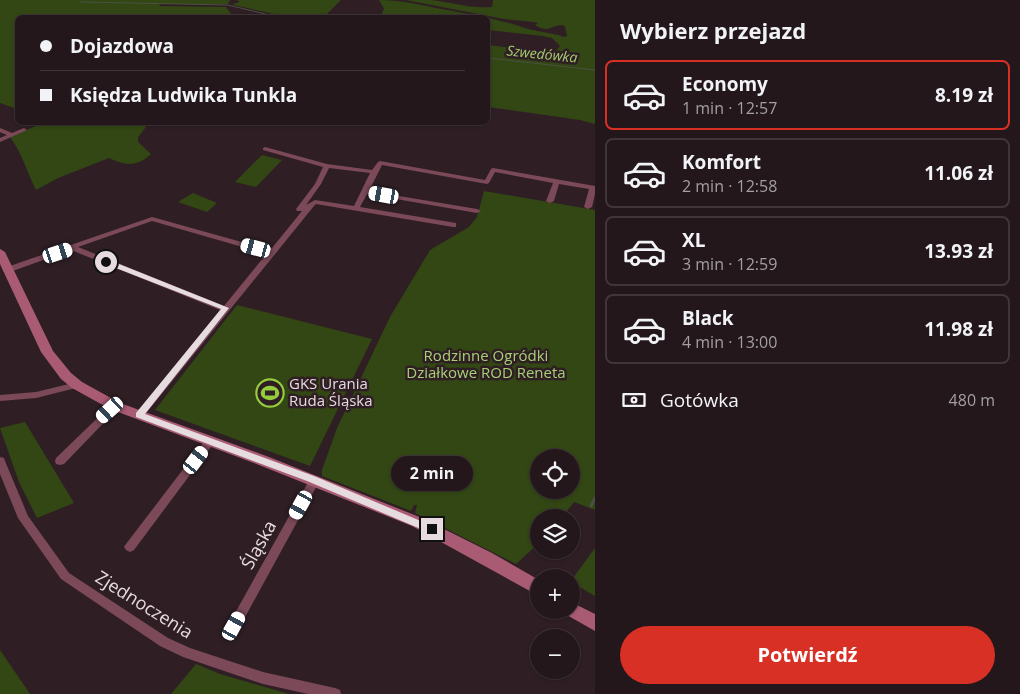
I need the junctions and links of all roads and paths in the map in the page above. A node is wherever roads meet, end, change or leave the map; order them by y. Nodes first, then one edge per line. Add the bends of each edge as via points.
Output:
1 (0, 130) edge
2 (24, 130) dead end
3 (12, 135) junction
4 (0, 140) edge
5 (265, 149) dead end
6 (327, 166) junction
7 (374, 172) junction
8 (557, 181) junction
9 (365, 192) junction
10 (550, 201) dead end
11 (588, 207) dead end
12 (356, 209) junction
13 (477, 211) dead end
14 (301, 216) junction
15 (453, 225) dead end
16 (73, 248) junction
17 (273, 250) junction
18 (0, 252) edge
19 (4, 264) edge
20 (225, 308) junction
21 (66, 376) junction
22 (78, 385) junction
23 (48, 392) junction
24 (0, 398) edge
25 (115, 406) junction
26 (140, 415) junction
27 (210, 440) junction
28 (0, 461) edge
29 (60, 461) dead end
30 (315, 480) junction
31 (130, 547) dead end
32 (530, 584) edge
33 (580, 614) edge
34 (595, 623) edge
35 (234, 626) dead end
36 (335, 694) edge

1 - 3 street
2 - 3 street
3 - 4 street
5 - 6 street
6 - 7 street
6 - 14 street via 298,211
7 - 8 street via 380,163 486,186 493,170
7 - 9 street
8 - 10 street
8 - 11 street via 593,188
9 - 12 street
9 - 13 street
12 - 14 street via 315,202
12 - 15 street
14 - 17 street
16 - 17 street via 152,219
16 - 19 street
16 - 20 street
17 - 20 street
18 - 19 street
19 - 21 street via 47,352
20 - 26 street
21 - 22 street
21 - 23 street
22 - 23 street
22 - 25 street
23 - 24 street
25 - 26 street
25 - 29 street
26 - 27 street
27 - 30 street
27 - 31 street
28 - 36 street, Zjednoczenia via 23,518 65,576 164,642 187,653 263,678
30 - 32 street via 446,536
30 - 35 street, Śląska
33 - 34 street

